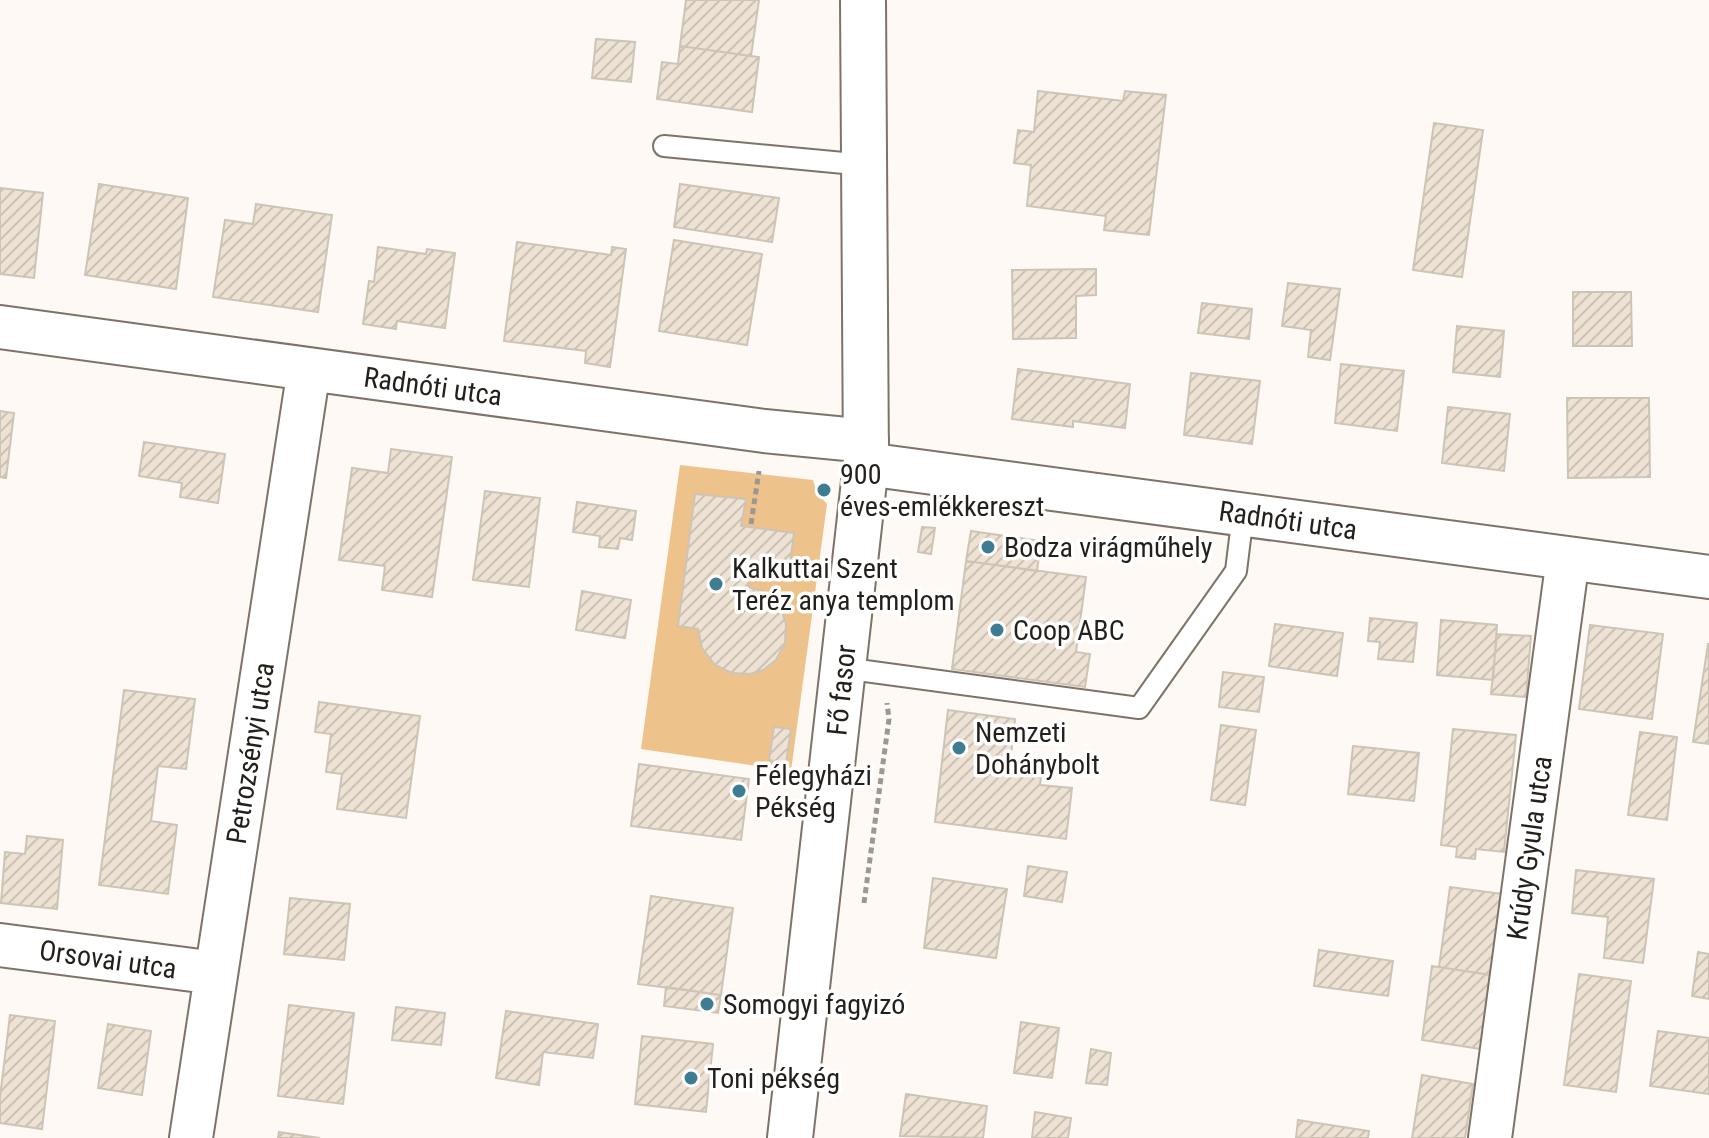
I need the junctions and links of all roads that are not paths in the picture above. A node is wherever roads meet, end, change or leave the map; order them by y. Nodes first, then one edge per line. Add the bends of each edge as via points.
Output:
1 (863, 0) edge
2 (664, 146) dead end
3 (865, 165) junction
4 (0, 327) edge
5 (309, 369) junction
6 (866, 453) junction
7 (1243, 514) junction
8 (1568, 558) junction
9 (1709, 577) edge
10 (843, 668) junction
11 (0, 945) edge
12 (216, 973) junction
13 (191, 1138) edge
14 (790, 1138) edge
15 (1490, 1138) edge

1 - 3 street, Fő fasor
2 - 3 lane
3 - 6 street, Fő fasor
4 - 5 street, Radnóti utca
5 - 6 street, Radnóti utca via 764,431
5 - 12 street, Petrozsényi utca
6 - 7 street, Radnóti utca
6 - 10 street, Fő fasor
7 - 8 street, Radnóti utca
7 - 10 lane via 1236,571 1139,708
8 - 9 street, Radnóti utca
8 - 15 street, Krúdy Gyula utca
10 - 14 street, Fő fasor
11 - 12 street, Orsovai utca
12 - 13 street, Petrozsényi utca

